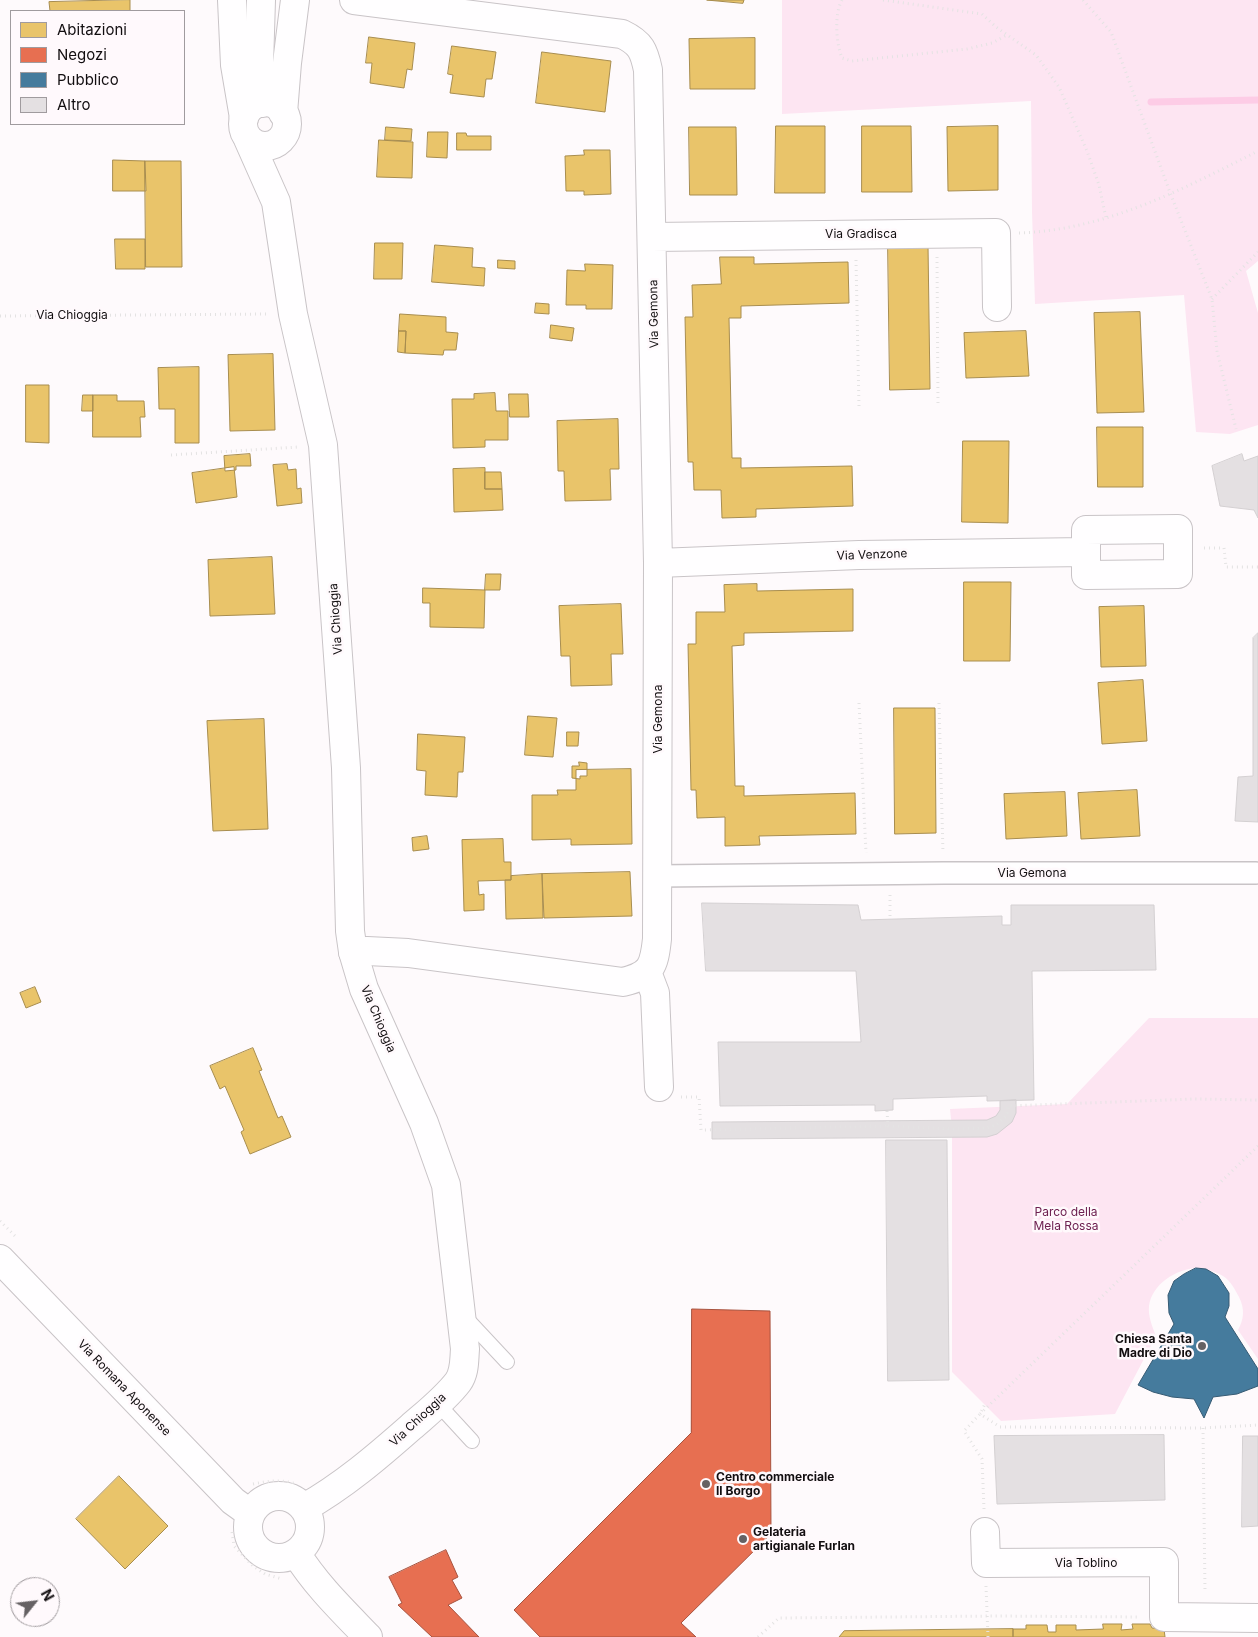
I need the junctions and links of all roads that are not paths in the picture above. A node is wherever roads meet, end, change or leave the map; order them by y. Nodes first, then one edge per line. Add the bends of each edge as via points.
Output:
1 (232, 0) edge
2 (261, 0) edge
3 (295, 0) edge
4 (354, 0) edge
5 (264, 122) junction
6 (652, 237) junction
7 (997, 307) dead end
8 (1086, 552) junction
9 (658, 563) junction
10 (1256, 874) dead end
11 (657, 876) junction
12 (352, 952) junction
13 (647, 972) junction
14 (659, 1086) road end
15 (4, 1269) edge
16 (460, 1312) junction
17 (507, 1362) dead end
18 (438, 1404) junction
19 (472, 1441) dead end
20 (302, 1497) junction
21 (242, 1522) junction
22 (985, 1532) road end
23 (296, 1553) junction
24 (1258, 1618) edge
25 (368, 1637) edge

1 - 5 street, Via Chioggia via 235,65
2 - 5 street, Via Chioggia via 259,65
3 - 5 street, Via Chioggia via 287,63
4 - 6 street, Via Gemona via 622,34 635,40 644,53 648,70
5 - 12 street, Via Chioggia via 293,314 323,445 346,768
6 - 7 street, Via Gradisca via 996,233
6 - 9 street, Via Gemona
8 - 8 street via 1086,530 1178,551 1086,575
8 - 9 street, Via Venzone via 859,555
9 - 11 street, Via Gemona
10 - 11 street, Via Gemona
11 - 13 street, Via Gemona via 657,939 654,959
12 - 13 street via 408,953 623,982
12 - 16 street, Via Chioggia via 364,989 424,1124 446,1185
13 - 14 street via 655,993
15 - 21 street, Via Romana Aponense via 233,1501
16 - 17 lane
16 - 18 street, Via Chioggia via 464,1369 458,1382
18 - 19 lane
18 - 20 street, Via Chioggia via 335,1490
20 - 21 street via 297,1501 276,1496 266,1499
20 - 23 street via 309,1517 309,1537
21 - 23 street via 252,1542 269,1556 280,1558
22 - 24 street, Via Toblino via 986,1563 1164,1562 1164,1618
23 - 25 street via 321,1588

